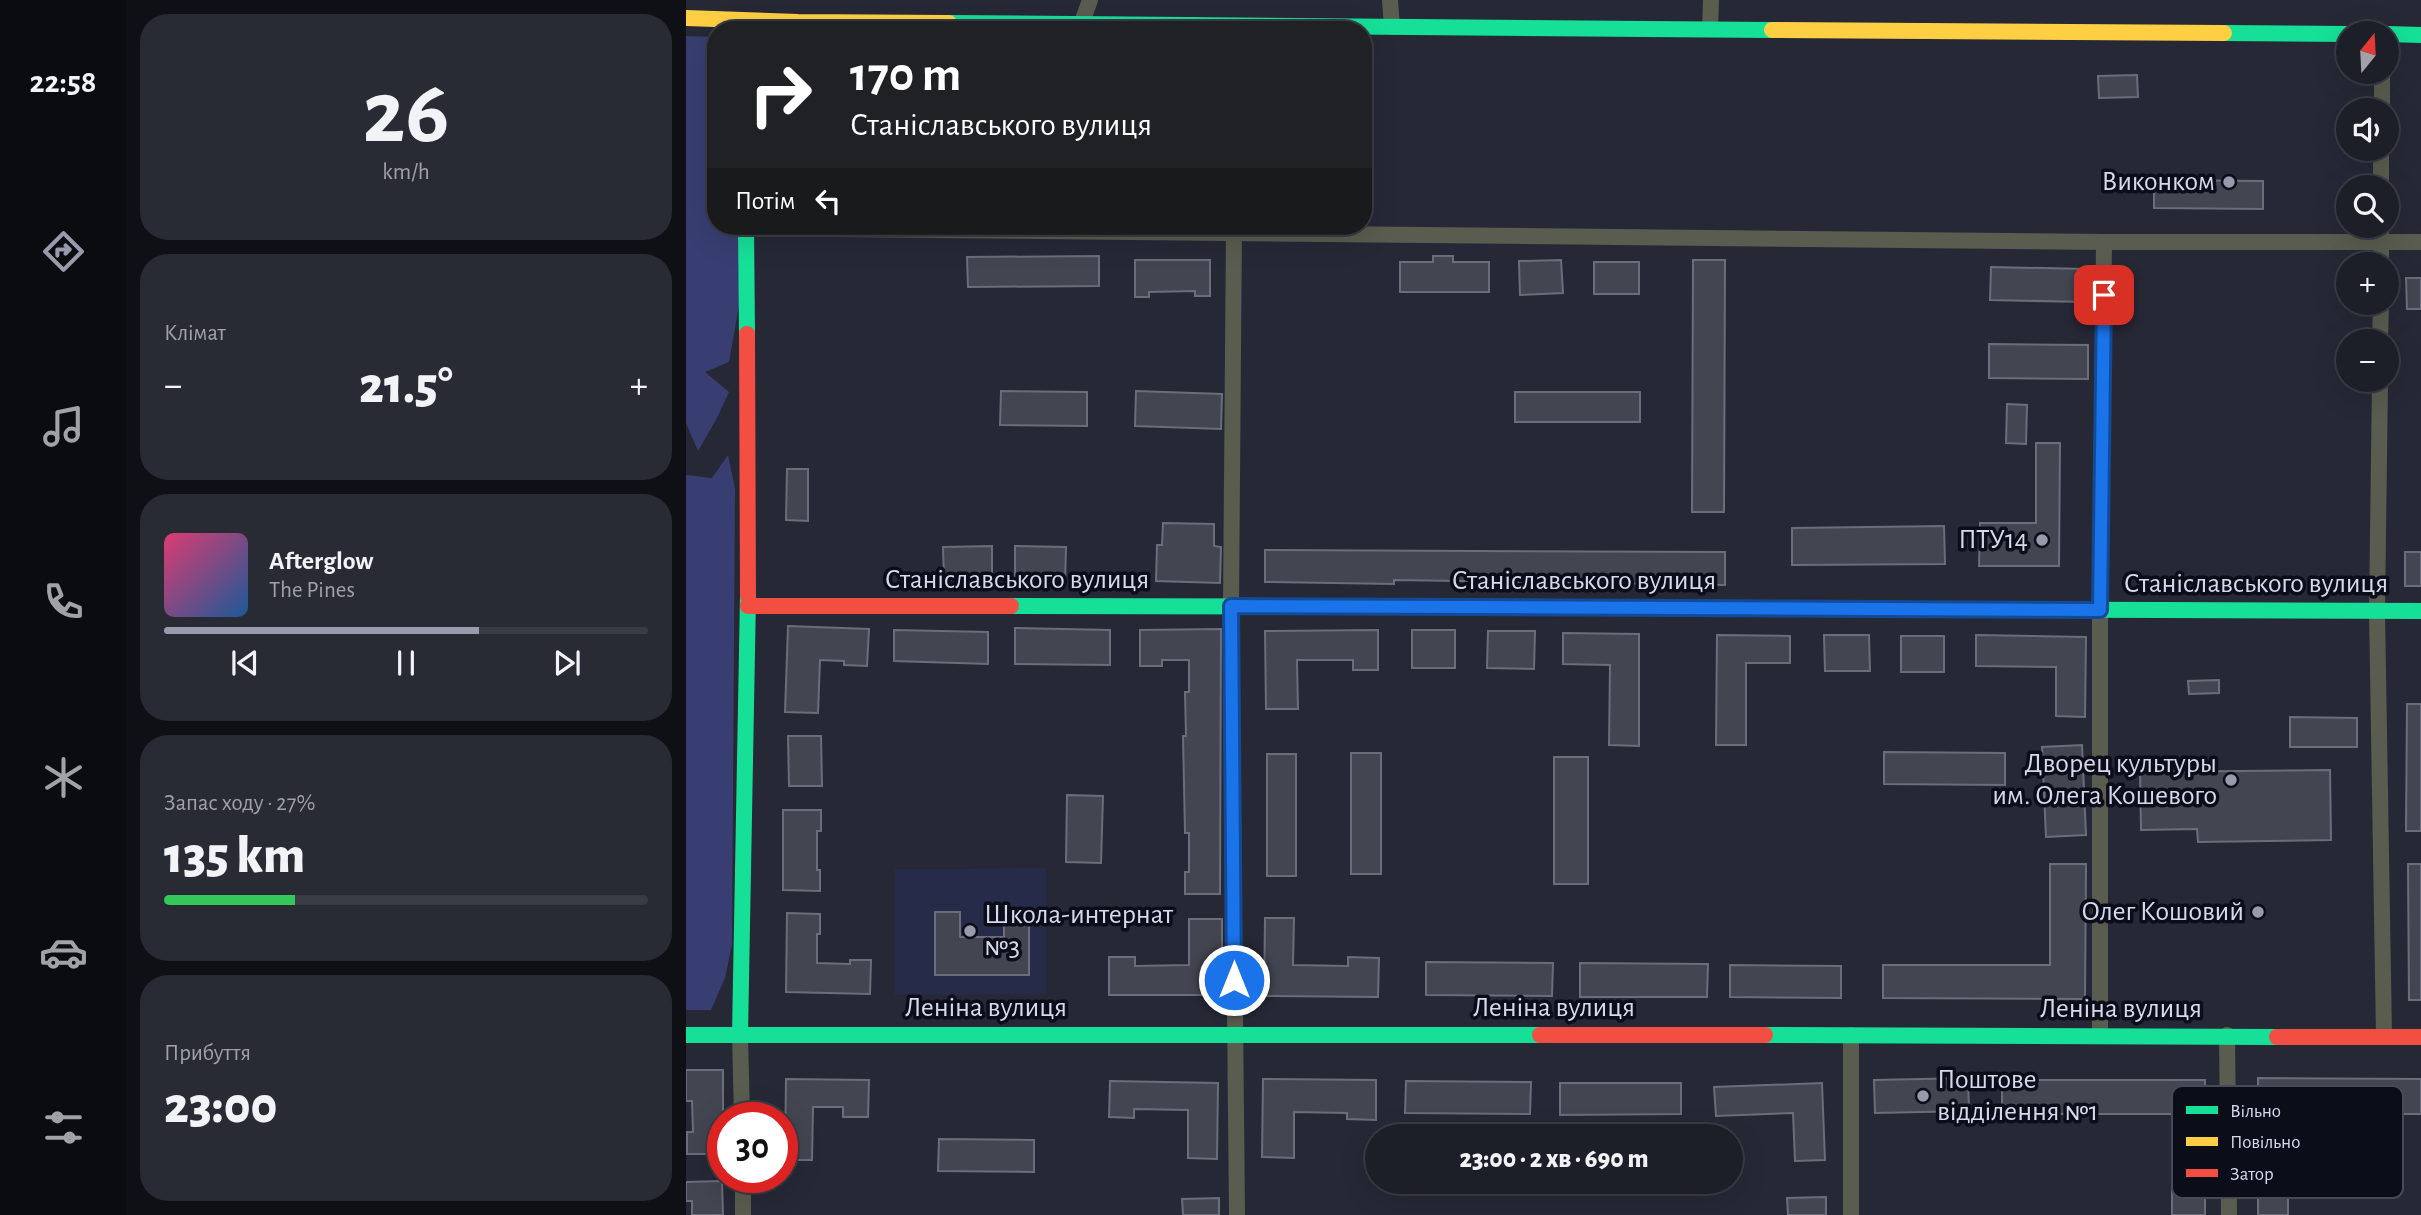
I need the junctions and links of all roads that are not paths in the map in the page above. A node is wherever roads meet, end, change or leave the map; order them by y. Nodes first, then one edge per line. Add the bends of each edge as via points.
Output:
1 (746, 0) edge
2 (1090, 0) edge
3 (1390, 0) edge
4 (1711, 0) edge
5 (686, 18) edge
6 (716, 21) edge
7 (745, 21) edge
8 (1082, 21) edge
9 (1372, 27) edge
10 (1392, 27) junction
11 (1710, 29) junction
12 (2336, 34) edge
13 (2399, 34) edge
14 (2421, 34) edge
15 (1372, 231) edge
16 (746, 235) edge
17 (1234, 235) edge
18 (2336, 235) edge
19 (2399, 238) edge
20 (2104, 242) junction
21 (2421, 242) edge
22 (2380, 392) edge
23 (748, 606) junction
24 (1231, 606) junction
25 (2100, 610) junction
26 (2377, 611) junction
27 (2421, 611) edge
28 (1234, 1034) junction
29 (686, 1035) edge
30 (740, 1035) junction
31 (1851, 1035) junction
32 (2100, 1035) junction
33 (2227, 1035) junction
34 (2384, 1036) junction
35 (2421, 1037) edge
36 (2228, 1086) edge
37 (742, 1102) edge
38 (743, 1193) edge
39 (743, 1215) edge
40 (1237, 1215) edge
41 (1851, 1215) edge

1 - 7 street
2 - 8 street
3 - 10 street
4 - 11 street
5 - 6 street
9 - 10 street
10 - 11 street
11 - 12 street
13 - 14 street
15 - 20 street
16 - 23 street
17 - 24 street
18 - 20 street
19 - 21 street
20 - 25 street
22 - 26 street
23 - 24 street, Станіславського вулиця
23 - 30 street
24 - 25 street, Станіславського вулиця
24 - 28 street
25 - 26 street, Станіславського вулиця
25 - 32 street
26 - 27 street, Станіславського вулиця
26 - 34 street
28 - 30 street, Леніна вулиця
28 - 31 street, Леніна вулиця
28 - 40 street
29 - 30 street, Леніна вулиця
30 - 37 street
31 - 32 street, Леніна вулиця
31 - 41 street
32 - 33 street, Леніна вулиця
33 - 34 street, Леніна вулиця
33 - 36 street
34 - 35 street, Леніна вулиця
38 - 39 street

